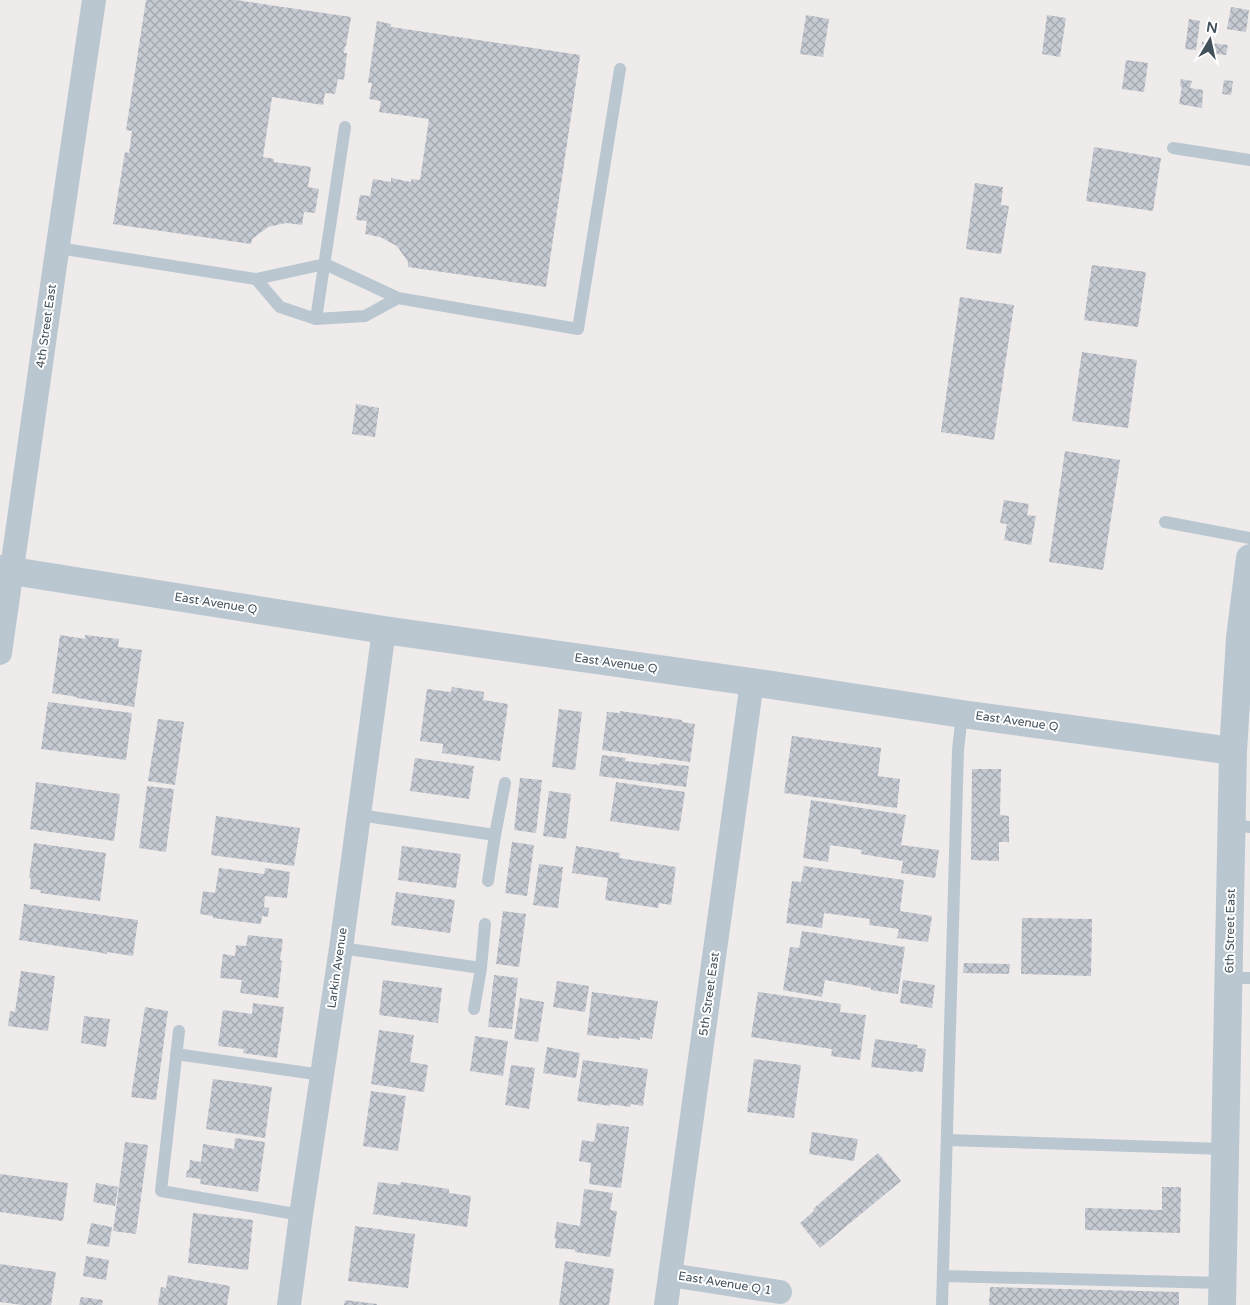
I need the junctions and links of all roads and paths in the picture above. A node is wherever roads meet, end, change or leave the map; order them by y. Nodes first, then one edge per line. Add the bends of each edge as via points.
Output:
1 (94, 0) edge
2 (620, 69) dead end
3 (345, 127) dead end
4 (1173, 148) dead end
5 (1250, 160) edge
6 (58, 248) junction
7 (325, 264) junction
8 (256, 279) junction
9 (398, 298) junction
10 (316, 319) junction
11 (1166, 522) dead end
12 (1250, 538) edge
13 (1250, 558) edge
14 (6, 570) edge
15 (384, 630) junction
16 (0, 653) edge
17 (752, 682) junction
18 (962, 714) junction
19 (1233, 751) junction
20 (504, 783) dead end
21 (359, 815) junction
22 (1241, 826) edge
23 (495, 835) junction
24 (488, 881) dead end
25 (485, 924) dead end
26 (341, 948) junction
27 (481, 968) junction
28 (1239, 978) edge
29 (474, 1009) dead end
30 (178, 1031) dead end
31 (176, 1054) junction
32 (322, 1075) junction
33 (947, 1140) junction
34 (1224, 1149) junction
35 (301, 1215) junction
36 (670, 1275) junction
37 (943, 1276) junction
38 (780, 1292) dead end
39 (1222, 1294) edge
40 (289, 1305) edge
41 (666, 1305) edge
42 (942, 1305) edge

1 - 6 street, 4th Street East
2 - 9 lane via 578,329
3 - 7 lane
4 - 5 lane
6 - 8 lane
6 - 14 street, 4th Street East
7 - 8 lane
7 - 9 lane
7 - 10 lane
8 - 10 lane via 280,307
9 - 10 lane via 365,316
11 - 12 lane
13 - 19 street, 6th Street East via 1240,638
14 - 15 street, East Avenue Q
14 - 16 street, 4th Street East
15 - 17 street, East Avenue Q
15 - 21 street, Larkin Avenue
17 - 18 street, East Avenue Q
17 - 36 street, 5th Street East
18 - 19 street, East Avenue Q
18 - 33 lane
19 - 22 street, 6th Street East
20 - 23 lane
21 - 23 lane
21 - 26 street, Larkin Avenue
22 - 28 street, 6th Street East
23 - 24 lane
25 - 27 lane
26 - 27 lane
26 - 32 street, Larkin Avenue
27 - 29 lane
28 - 34 street, 6th Street East
30 - 31 lane
31 - 32 lane
31 - 35 lane via 161,1191
32 - 35 street, Larkin Avenue
33 - 34 lane
33 - 37 lane
34 - 39 street, 6th Street East
35 - 40 street, Larkin Avenue
36 - 38 street, East Avenue Q 1
36 - 41 street, 5th Street East
37 - 39 lane
37 - 42 lane

